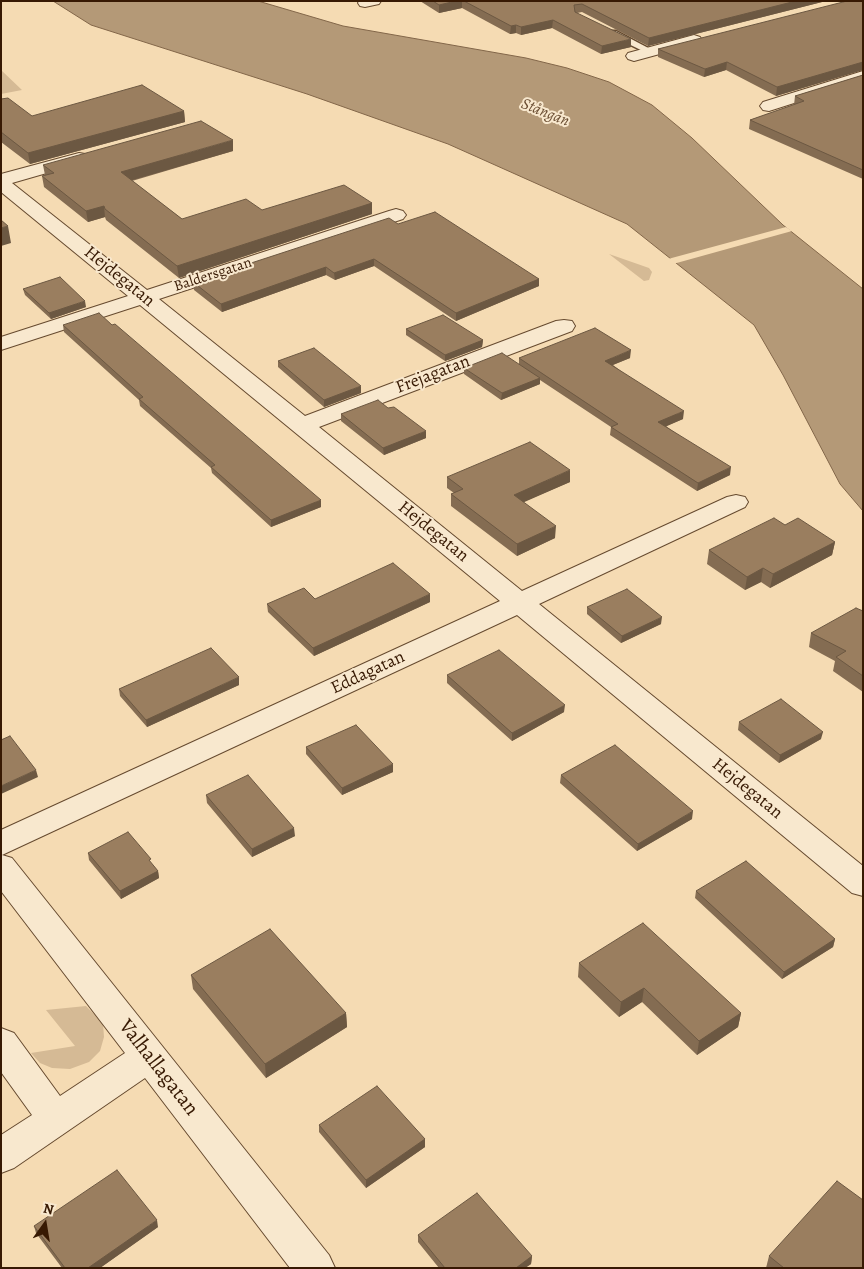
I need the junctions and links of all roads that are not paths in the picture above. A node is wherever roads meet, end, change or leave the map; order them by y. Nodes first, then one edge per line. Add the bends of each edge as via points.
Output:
1 (605, 29) edge
2 (706, 38) edge
3 (650, 52) junction
4 (634, 56) dead end
5 (863, 76) edge
6 (769, 106) dead end
7 (94, 154) edge
8 (1, 182) edge
9 (23, 200) junction
10 (1, 206) edge
11 (396, 215) dead end
12 (145, 297) junction
13 (564, 326) dead end
14 (1, 344) edge
15 (302, 425) junction
16 (736, 502) dead end
17 (520, 603) junction
18 (1, 844) edge
19 (1, 867) edge
20 (863, 884) edge
21 (1, 1043) edge
22 (149, 1056) junction
23 (55, 1118) junction
24 (1, 1156) edge
25 (316, 1268) edge

1 - 3 lane
2 - 3 street
3 - 4 street
5 - 6 street
7 - 8 street
8 - 9 street, Hejdegatan
9 - 10 street
9 - 12 street, Hejdegatan
11 - 12 street, Baldersgatan
12 - 14 street, Baldersgatan
12 - 15 street, Hejdegatan
13 - 15 street, Frejagatan
15 - 17 street, Hejdegatan
16 - 17 street, Eddagatan
17 - 18 street, Eddagatan
17 - 20 street, Hejdegatan
19 - 22 street, Valhallagatan
21 - 23 street
22 - 23 street
22 - 25 street, Valhallagatan
23 - 24 street

